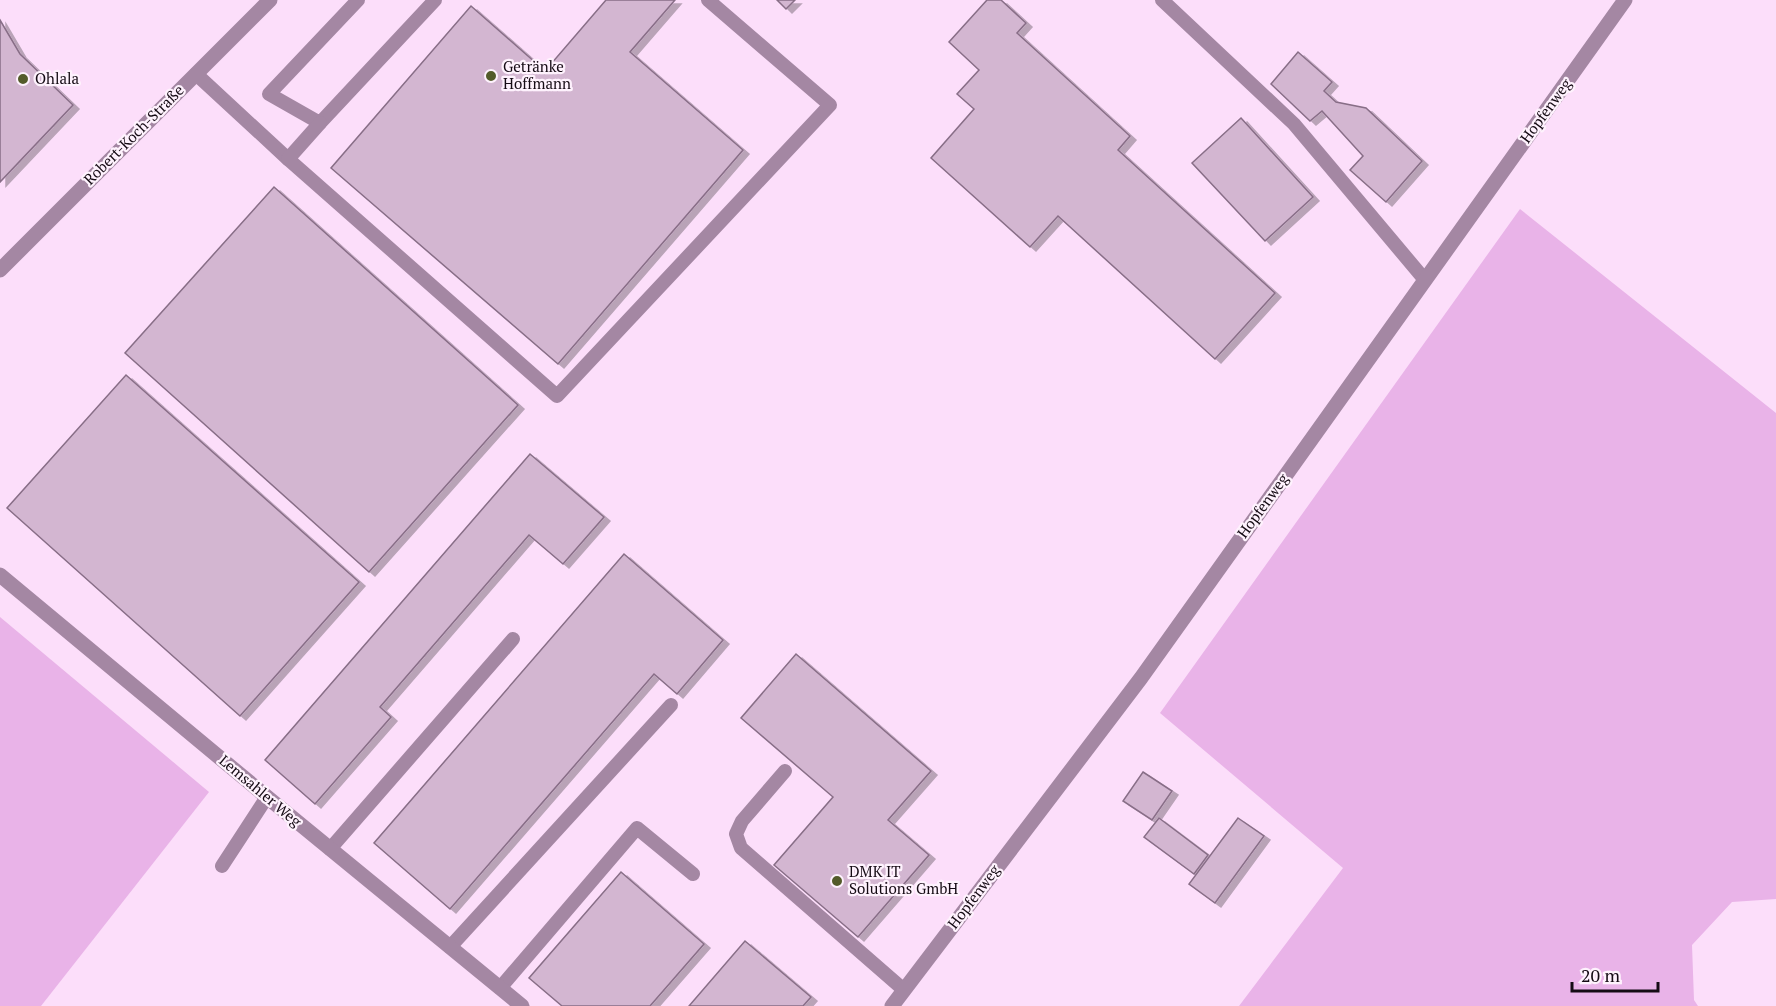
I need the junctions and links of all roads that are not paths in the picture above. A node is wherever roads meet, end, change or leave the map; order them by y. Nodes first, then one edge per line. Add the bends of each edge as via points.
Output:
1 (270, 0) edge
2 (358, 0) edge
3 (435, 0) edge
4 (708, 0) edge
5 (1162, 0) edge
6 (1625, 0) edge
7 (196, 74) junction
8 (320, 123) junction
9 (288, 159) junction
10 (0, 270) edge
11 (1425, 280) junction
12 (0, 575) edge
13 (513, 639) dead end
14 (671, 705) dead end
15 (785, 771) dead end
16 (267, 797) junction
17 (330, 849) junction
18 (222, 866) dead end
19 (693, 874) dead end
20 (450, 946) junction
21 (500, 988) junction
22 (904, 990) junction
23 (522, 1006) edge
24 (892, 1006) edge

1 - 7 street, Robert-Koch-Straße
2 - 8 lane via 269,94
3 - 8 lane
4 - 9 lane via 830,105 557,396
5 - 11 lane via 1294,124
6 - 11 street, Hopfenweg
7 - 9 lane
7 - 10 street, Robert-Koch-Straße
8 - 9 lane
11 - 22 street, Hopfenweg via 1140,678
12 - 16 street, Lemsahler Weg
13 - 17 lane
14 - 20 lane
15 - 22 lane via 742,821 736,834 741,848
16 - 17 street, Lemsahler Weg
16 - 18 lane
17 - 20 street, Lemsahler Weg
19 - 21 lane via 637,828
20 - 21 street, Lemsahler Weg
21 - 23 street, Lemsahler Weg
22 - 24 street, Hopfenweg

